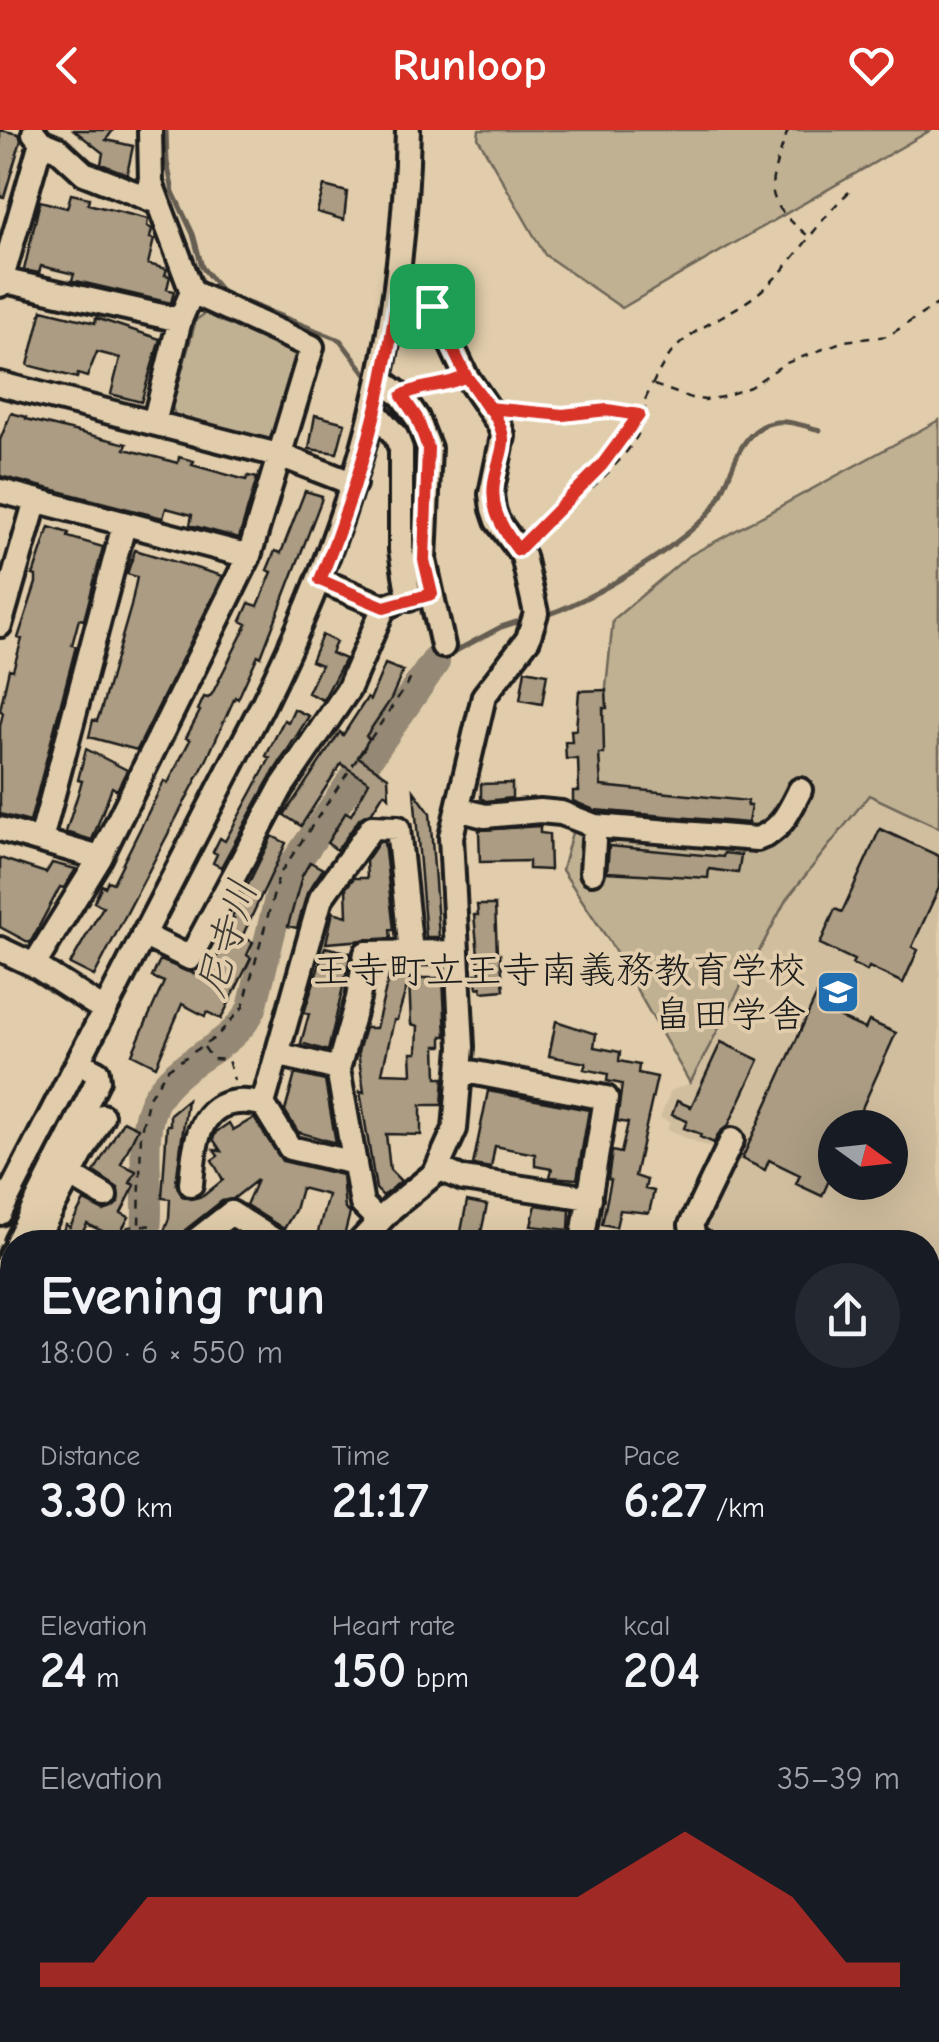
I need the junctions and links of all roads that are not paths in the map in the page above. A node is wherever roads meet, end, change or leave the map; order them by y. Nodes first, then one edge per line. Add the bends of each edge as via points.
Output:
1 (408, 130) edge
2 (144, 135) edge
3 (36, 136) edge
4 (157, 202) junction
5 (1, 282) edge
6 (192, 292) junction
7 (397, 295) junction
8 (180, 320) junction
9 (382, 380) junction
10 (0, 384) edge
11 (374, 411) junction
12 (154, 424) junction
13 (282, 456) junction
14 (354, 484) junction
15 (0, 491) edge
16 (36, 500) junction
17 (124, 524) junction
18 (249, 556) junction
19 (320, 580) junction
20 (420, 596) junction
21 (384, 607) junction
22 (0, 624) edge
23 (442, 646) dead end
24 (800, 790) dead end
25 (458, 809) junction
26 (595, 826) junction
27 (0, 829) edge
28 (40, 840) junction
29 (100, 858) junction
30 (592, 872) dead end
31 (143, 935) junction
32 (0, 949) edge
33 (411, 952) junction
34 (457, 952) junction
35 (34, 965) junction
36 (104, 1010) junction
37 (278, 1054) junction
38 (78, 1062) junction
39 (338, 1068) junction
40 (460, 1070) junction
41 (263, 1104) junction
42 (102, 1116) dead end
43 (732, 1140) dead end
44 (355, 1163) junction
45 (438, 1168) junction
46 (70, 1175) junction
47 (191, 1184) dead end
48 (106, 1196) dead end
49 (590, 1198) junction
50 (0, 1214) edge
51 (379, 1222) junction
52 (24, 1230) edge
53 (40, 1230) edge
54 (209, 1230) edge
55 (256, 1230) edge
56 (371, 1230) edge
57 (584, 1230) edge
58 (693, 1230) edge

1 - 7 street
2 - 4 street
3 - 4 street via 84,172
3 - 5 street
4 - 6 street
5 - 8 street
6 - 8 street
6 - 13 street via 312,347
7 - 9 street
7 - 25 street via 432,306 503,436 494,509 529,572 535,619 528,639 484,696
8 - 12 street
9 - 11 street
9 - 20 street via 417,418 428,448
10 - 12 street
11 - 14 street
11 - 20 street via 401,449 402,550
12 - 13 street
13 - 14 street
13 - 18 street
14 - 19 street
15 - 16 street
16 - 17 street
16 - 22 street
17 - 18 street
17 - 28 street
18 - 29 street
19 - 21 street
19 - 31 street
20 - 21 street
20 - 23 street
21 - 31 street via 348,690 281,788 190,958
24 - 26 street via 785,820 757,839
25 - 26 street via 486,816 561,813
25 - 34 street via 450,852
26 - 30 street
27 - 28 street
28 - 29 street
29 - 35 street
31 - 36 street
32 - 35 street
33 - 34 street
33 - 37 street via 398,828 372,827 321,898
33 - 39 street via 366,953
34 - 40 street
35 - 36 street
36 - 38 street
37 - 39 street
37 - 41 street
38 - 50 street
38 - 52 street via 98,1072 98,1080
39 - 44 street
40 - 45 street via 455,1130
40 - 49 street via 606,1098
41 - 44 street via 290,1148
41 - 47 street via 240,1100 221,1106 198,1128
42 - 46 street
43 - 58 street
44 - 51 street via 362,1204
45 - 49 street via 463,1179
45 - 51 street
46 - 48 street
46 - 53 street
49 - 57 street
51 - 56 street
54 - 55 street via 230,1214

